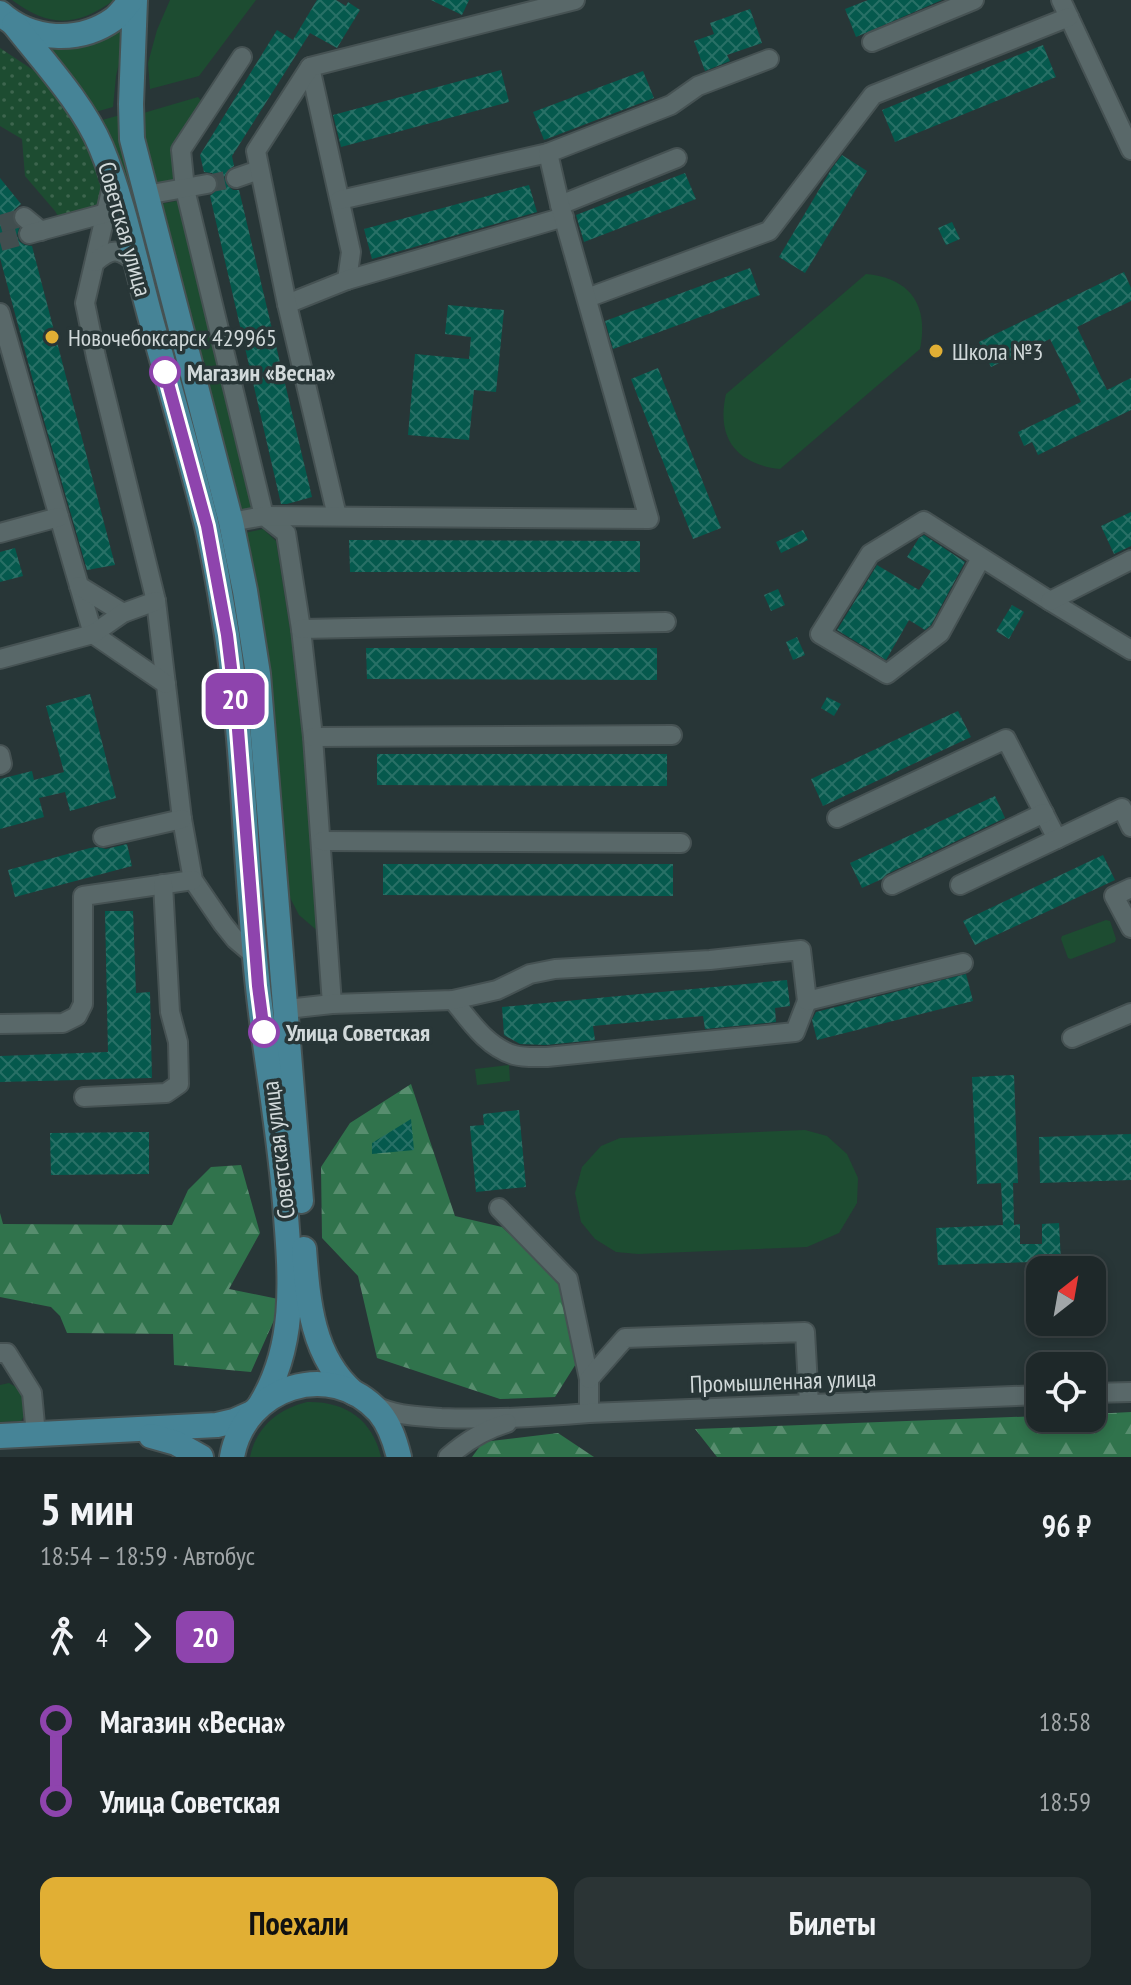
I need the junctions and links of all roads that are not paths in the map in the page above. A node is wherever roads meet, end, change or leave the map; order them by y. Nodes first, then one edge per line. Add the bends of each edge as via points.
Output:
1 (133, 0) edge
2 (575, 0) edge
3 (974, 0) edge
4 (1065, 8) edge
5 (4, 17) edge
6 (872, 42) dead end
7 (242, 57) dead end
8 (769, 59) dead end
9 (310, 67) junction
10 (1131, 150) edge
11 (548, 153) junction
12 (677, 158) dead end
13 (259, 170) junction
14 (236, 178) tunnel mouth
15 (207, 184) tunnel mouth
16 (185, 189) junction
17 (146, 195) junction
18 (340, 200) junction
19 (562, 211) junction
20 (115, 214) junction
21 (31, 227) tunnel mouth
22 (95, 262) junction
23 (135, 262) junction
24 (347, 280) junction
25 (587, 298) junction
26 (287, 304) junction
27 (0, 313) edge
28 (264, 516) junction
29 (337, 516) junction
30 (59, 517) junction
31 (231, 522) junction
32 (0, 533) edge
33 (981, 558) junction
34 (1131, 560) edge
35 (79, 586) junction
36 (156, 601) junction
37 (1050, 601) junction
38 (123, 613) junction
39 (666, 622) dead end
40 (301, 629) junction
41 (93, 634) junction
42 (1131, 650) edge
43 (0, 659) edge
44 (166, 684) junction
45 (672, 735) dead end
46 (313, 737) junction
47 (0, 755) edge
48 (0, 765) edge
49 (1044, 813) junction
50 (837, 818) dead end
51 (182, 819) junction
52 (1131, 827) edge
53 (103, 837) dead end
54 (1057, 839) junction
55 (322, 841) junction
56 (681, 843) dead end
57 (193, 880) junction
58 (163, 884) junction
59 (892, 885) dead end
60 (960, 885) dead end
61 (1131, 888) edge
62 (252, 920) junction
63 (223, 924) junction
64 (1131, 928) edge
65 (255, 956) junction
66 (963, 963) dead end
67 (453, 1000) junction
68 (807, 1001) junction
69 (332, 1004) junction
70 (287, 1009) junction
71 (1131, 1013) edge
72 (0, 1024) edge
73 (1072, 1038) dead end
74 (84, 1097) dead end
75 (292, 1173) junction
76 (499, 1208) dead end
77 (296, 1237) junction
78 (0, 1353) edge
79 (589, 1379) junction
80 (1131, 1392) edge
81 (1106, 1393) edge
82 (1026, 1396) edge
83 (361, 1398) junction
84 (809, 1404) junction
85 (256, 1409) junction
86 (589, 1413) junction
87 (528, 1418) junction
88 (109, 1432) junction
89 (36, 1435) junction
90 (0, 1436) edge
91 (201, 1457) edge
92 (232, 1457) edge
93 (399, 1457) edge
94 (448, 1457) edge

1 - 5 main road via 106,24 74,36 33,32
1 - 17 main road, Советская улица via 131,122
2 - 9 street
3 - 6 street
4 - 10 street
4 - 25 street via 873,95 769,231
5 - 20 main road, Советская улица via 80,109 102,148 113,182
7 - 16 street via 181,150
8 - 11 street
9 - 13 street via 256,151
9 - 18 street
11 - 18 street
11 - 19 street
12 - 19 street
13 - 14 street
13 - 26 street
15 - 16 street
16 - 17 street
16 - 28 street
17 - 31 main road, Советская улица
18 - 24 street via 351,252
19 - 24 street
19 - 25 street
20 - 21 street
20 - 22 street
20 - 23 main road, Советская улица
22 - 23 street via 116,251
22 - 36 street via 85,303
23 - 62 main road, Советская улица via 207,526 220,595 237,717
24 - 26 street
25 - 29 street via 649,519
26 - 29 street
27 - 30 street
28 - 29 street
28 - 31 street
28 - 40 street via 286,533
30 - 32 street
30 - 35 street
31 - 70 main road, Советская улица via 258,674
33 - 33 street via 924,521 870,554 820,634 887,674 940,633
33 - 37 street
34 - 37 street
35 - 38 street
35 - 41 street
36 - 38 street
36 - 44 street
37 - 42 street
38 - 41 street
39 - 40 street
40 - 46 street
41 - 43 street
41 - 44 street
44 - 51 street
45 - 46 street
46 - 55 street
47 - 48 street
49 - 50 street via 1006,739
49 - 54 street
49 - 59 street
51 - 53 street
51 - 57 street
52 - 54 street via 1122,808
54 - 60 street
55 - 56 street
55 - 69 street
57 - 58 street
57 - 63 street
58 - 72 street via 83,896 83,1004 77,1016 63,1023
58 - 74 street via 179,1084 166,1093
61 - 64 street via 1114,896
62 - 63 street via 236,932
62 - 65 main road, Советская улица
63 - 65 street
65 - 75 main road, Советская улица
66 - 68 street
67 - 68 street via 500,1048 547,1057 795,1032
67 - 68 street via 555,969 801,950
67 - 69 street
69 - 70 street
70 - 75 main road, Советская улица
71 - 73 street
75 - 77 main road, Советская улица
76 - 79 street via 568,1279
77 - 83 main road, Советская улица via 309,1309 325,1358
77 - 85 main road, Советская улица via 284,1347
78 - 89 street via 7,1353 32,1393
79 - 84 street via 625,1338 805,1332
79 - 86 street
80 - 81 street
82 - 84 street, Промышленная улица
83 - 85 main road via 339,1387 305,1385 273,1395
83 - 87 street, Промышленная улица via 408,1416
83 - 93 main road, Советская улица via 389,1426
84 - 86 street, Промышленная улица
85 - 88 main road via 217,1425
85 - 92 main road, Советская улица via 240,1431
86 - 87 street, Промышленная улица
87 - 94 street, Промышленная улица via 490,1428
88 - 89 main road
88 - 91 main road via 157,1437
89 - 90 main road

